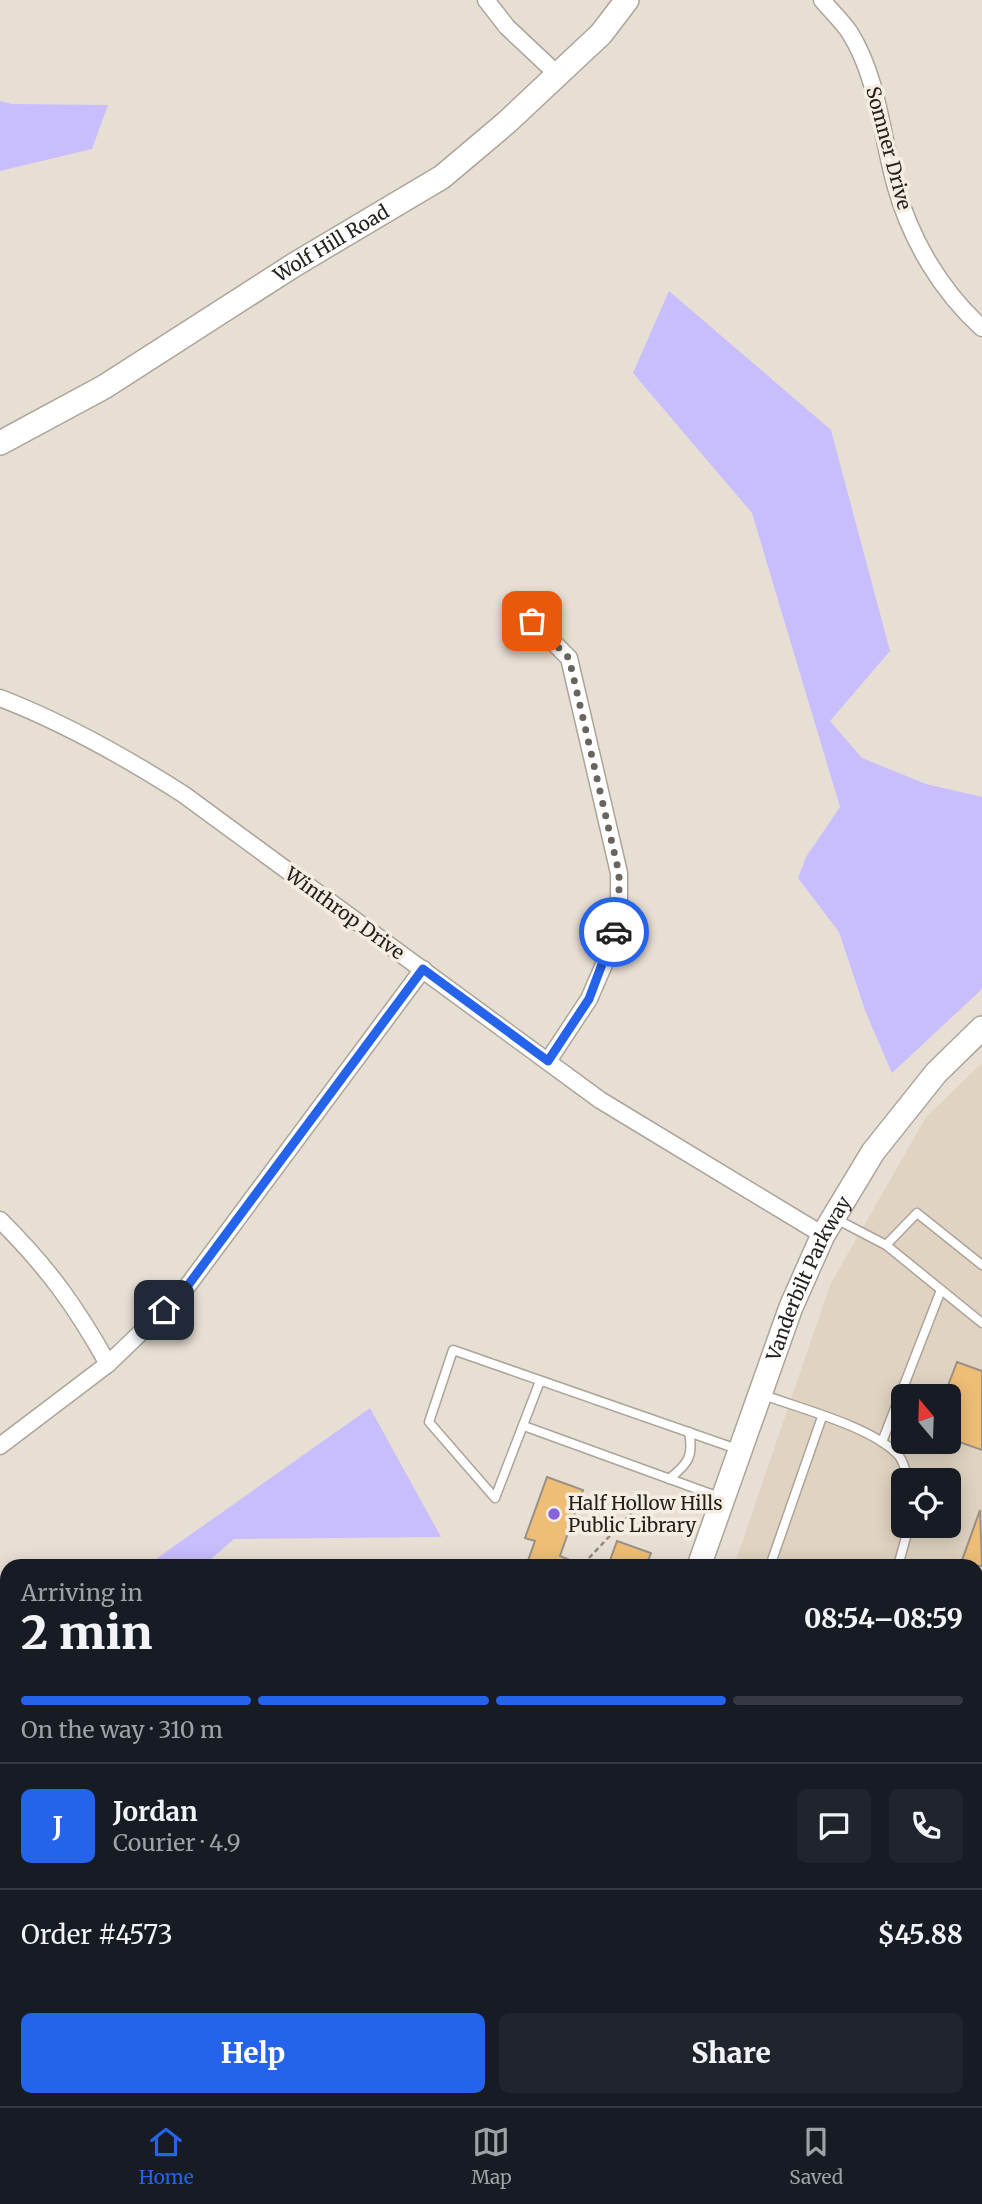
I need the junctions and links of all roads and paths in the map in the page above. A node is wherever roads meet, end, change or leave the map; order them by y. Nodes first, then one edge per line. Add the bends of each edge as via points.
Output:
1 (486, 0) edge
2 (627, 0) edge
3 (822, 0) edge
4 (557, 74) junction
5 (982, 328) edge
6 (0, 443) edge
7 (532, 621) dead end
8 (0, 698) edge
9 (423, 969) junction
10 (982, 1028) edge
11 (548, 1061) junction
12 (0, 1220) edge
13 (828, 1226) junction
14 (886, 1245) junction
15 (982, 1265) edge
16 (941, 1290) junction
17 (982, 1323) edge
18 (108, 1364) junction
19 (540, 1381) junction
20 (760, 1394) junction
21 (822, 1417) junction
22 (524, 1426) junction
23 (689, 1432) junction
24 (882, 1442) junction
25 (0, 1446) edge
26 (740, 1450) junction
27 (904, 1468) edge
28 (669, 1479) junction
29 (723, 1498) junction
30 (639, 1504) dead end
31 (906, 1538) edge
32 (589, 1558) dead end
33 (701, 1559) edge
34 (772, 1559) edge
35 (900, 1559) edge

1 - 4 street via 507,27
2 - 4 street, Wolf Hill Road via 601,33
3 - 5 street, Somner Drive via 849,33 872,79 896,188 914,236 942,284
4 - 6 street, Wolf Hill Road via 442,177 104,387
7 - 11 street via 569,658 619,873 619,915 609,953 589,999
8 - 9 street, Winthrop Drive via 66,726 156,777
9 - 11 street, Winthrop Drive
9 - 18 street via 183,1292
10 - 13 street, Vanderbilt Parkway via 936,1073 873,1152
11 - 13 street, Winthrop Drive via 600,1100
12 - 18 street via 38,1258 78,1310
13 - 14 lane
13 - 20 street, Vanderbilt Parkway via 791,1307
14 - 15 lane via 917,1213
14 - 16 lane
16 - 17 lane
16 - 24 lane
18 - 25 street
19 - 22 lane
19 - 22 lane via 453,1350 429,1422 495,1498
19 - 23 lane
20 - 21 lane
20 - 26 street, Vanderbilt Parkway
21 - 24 lane via 856,1427
21 - 34 lane
22 - 28 lane
23 - 26 lane
23 - 28 lane via 690,1459
24 - 27 lane via 901,1458
26 - 29 street, Vanderbilt Parkway
28 - 29 lane
29 - 33 street, Vanderbilt Parkway
30 - 32 path
31 - 35 lane

